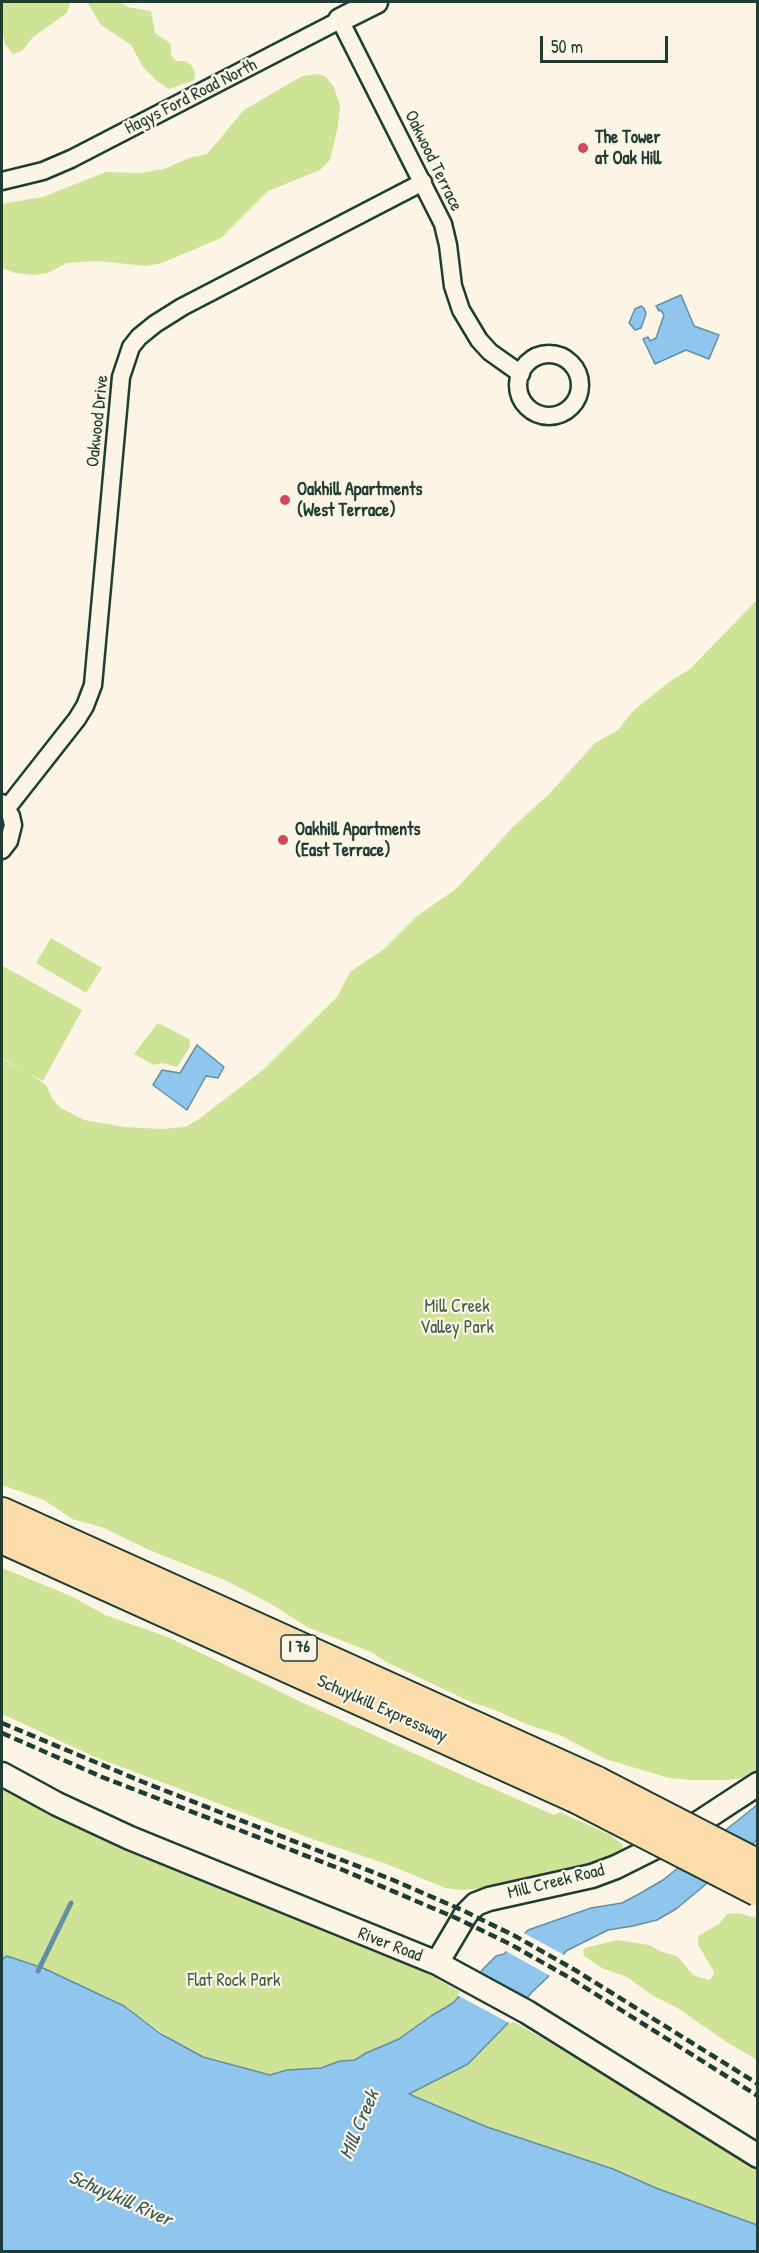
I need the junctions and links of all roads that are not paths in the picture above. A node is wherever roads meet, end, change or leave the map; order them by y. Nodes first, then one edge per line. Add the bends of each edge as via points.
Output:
1 (376, 2) edge
2 (340, 20) junction
3 (2, 181) edge
4 (423, 182) junction
5 (520, 374) dead end
6 (4, 805) edge
7 (2, 850) edge
8 (2, 1513) edge
9 (2, 1538) edge
10 (2, 1774) edge
11 (758, 1784) edge
12 (586, 1790) junction
13 (758, 1865) edge
14 (758, 1891) edge
15 (437, 1963) junction
16 (758, 2156) edge

1 - 2 street, Hagys Ford Road North
2 - 3 street, Hagys Ford Road North via 71,159
2 - 4 street, Oakwood Terrace
4 - 5 street, Oakwood Terrace via 443,224 461,310 490,352
4 - 6 street, Oakwood Drive via 182,307 155,324 131,347 121,377 93,685 77,719
6 - 7 street, Oakwood Drive via 11,816 12,833
8 - 12 highway, Schuylkill Expressway / I 76
9 - 12 highway, Schuylkill Expressway / I 76
10 - 15 street, River Road via 130,1838
11 - 15 street, Mill Creek Road via 680,1835 616,1868 476,1904
12 - 13 highway, Schuylkill Expressway / I 76, bridge
12 - 14 highway, Schuylkill Expressway / I 76, bridge
15 - 16 street, River Road via 527,2012

